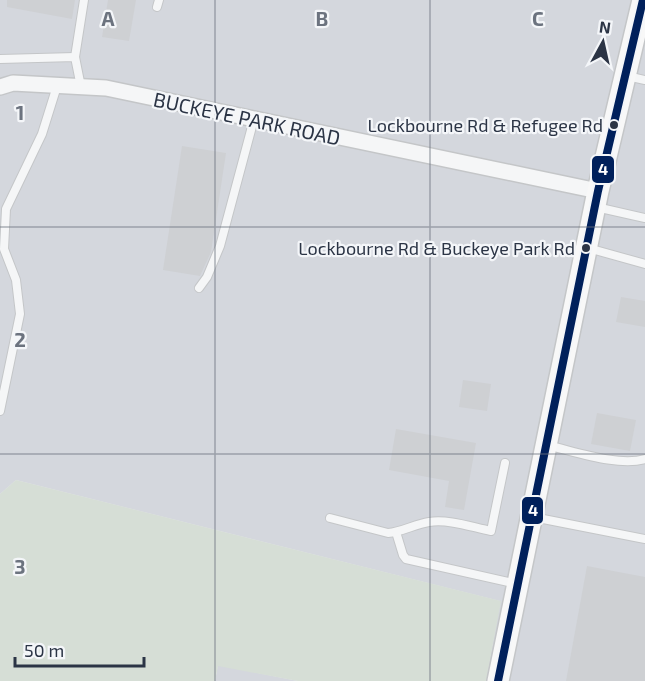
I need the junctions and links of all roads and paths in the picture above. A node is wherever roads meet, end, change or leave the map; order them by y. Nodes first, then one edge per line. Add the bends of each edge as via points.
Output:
1 (84, 0) edge
2 (643, 0) edge
3 (75, 57) junction
4 (0, 59) edge
5 (635, 78) edge
6 (57, 86) junction
7 (0, 87) edge
8 (81, 87) junction
9 (254, 119) junction
10 (597, 199) junction
11 (645, 218) edge
12 (587, 248) junction
13 (0, 263) edge
14 (645, 264) edge
15 (10, 265) junction
16 (199, 288) dead end
17 (0, 411) edge
18 (546, 445) junction
19 (645, 459) edge
20 (505, 463) dead end
21 (531, 517) junction
22 (330, 518) dead end
23 (396, 532) junction
24 (645, 539) edge
25 (518, 584) junction
26 (498, 681) edge

1 - 3 lane
2 - 5 main road
3 - 4 lane
3 - 8 lane
5 - 10 main road
6 - 7 street, BUCKEYE PARK ROAD via 13,83
6 - 8 street, BUCKEYE PARK ROAD
6 - 15 lane via 42,134 6,208 4,249
8 - 9 street, BUCKEYE PARK ROAD via 105,88
9 - 10 street, BUCKEYE PARK ROAD
9 - 16 lane via 220,246
10 - 11 lane
10 - 12 main road
12 - 14 lane
12 - 18 main road
13 - 15 lane
15 - 17 lane via 20,314
18 - 19 lane via 611,459
18 - 21 main road
20 - 23 lane via 491,531 441,521
21 - 24 lane
21 - 25 main road
22 - 23 lane
23 - 25 lane via 406,559
25 - 26 main road

